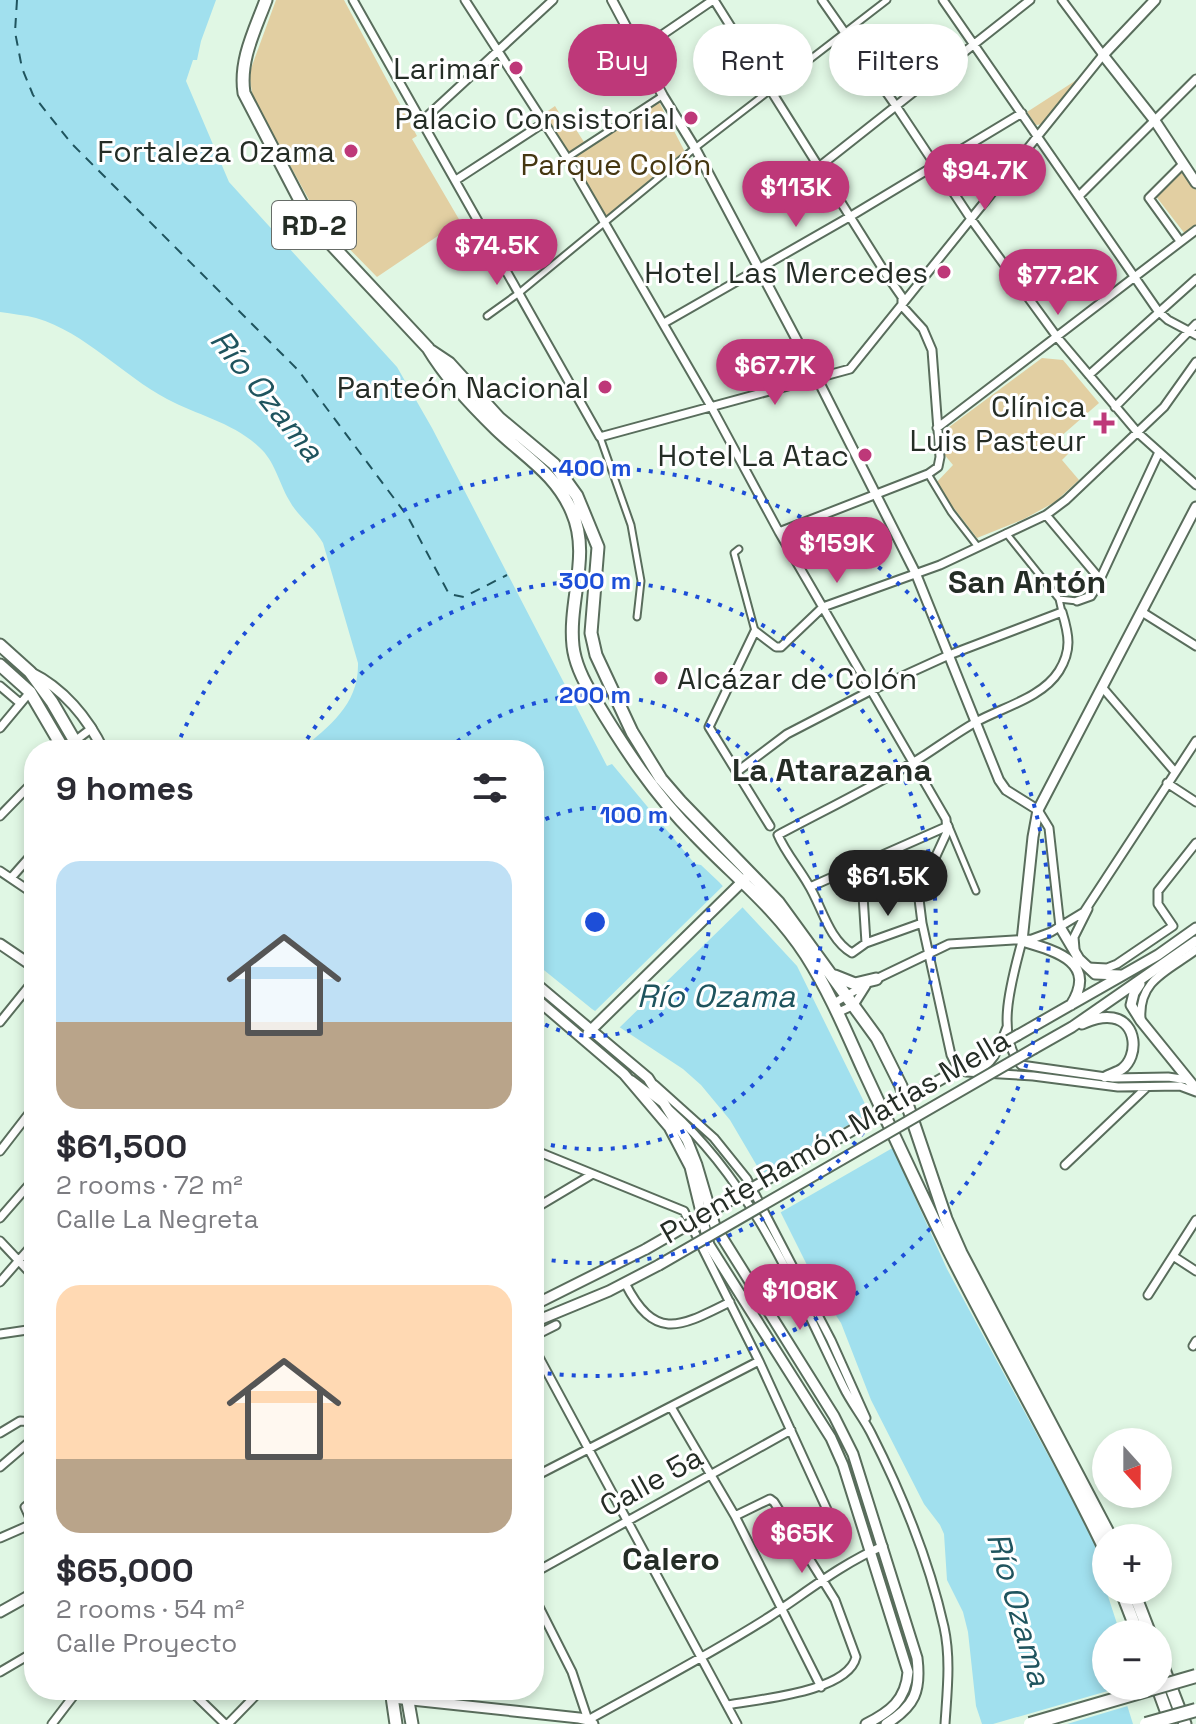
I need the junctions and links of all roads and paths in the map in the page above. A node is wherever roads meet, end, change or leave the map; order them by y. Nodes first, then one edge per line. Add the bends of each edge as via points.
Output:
1 (266, 0) edge
2 (353, 0) edge
3 (465, 0) edge
4 (553, 0) edge
5 (612, 0) edge
6 (713, 0) edge
7 (822, 0) edge
8 (887, 0) edge
9 (943, 0) edge
10 (1030, 0) edge
11 (1062, 0) edge
12 (1155, 0) edge
13 (625, 24) edge
14 (729, 24) edge
15 (838, 24) edge
16 (855, 24) edge
17 (677, 25) edge
18 (829, 44) edge
19 (974, 44) junction
20 (497, 52) junction
21 (1103, 55) junction
22 (813, 56) edge
23 (1196, 79) edge
24 (663, 96) joint
25 (762, 96) edge
26 (775, 96) edge
27 (889, 96) edge
28 (896, 106) junction
29 (1022, 113) junction
30 (422, 121) junction
31 (1155, 121) junction
32 (545, 122) junction
33 (1038, 136) junction
34 (695, 148) junction
35 (567, 158) junction
36 (1182, 165) junction
37 (820, 166) junction
38 (935, 166) junction
39 (456, 180) junction
40 (1196, 183) edge
41 (1080, 195) junction
42 (851, 216) junction
43 (971, 219) junction
44 (605, 223) junction
45 (1196, 230) edge
46 (1180, 241) junction
47 (758, 270) junction
48 (1135, 275) junction
49 (1196, 279) edge
50 (519, 293) junction
51 (902, 303) junction
52 (1158, 311) junction
53 (487, 316) dead end
54 (664, 323) junction
55 (1196, 324) edge
56 (1193, 334) edge
57 (1057, 337) junction
58 (428, 348) junction
59 (1196, 362) edge
60 (1089, 375) junction
61 (818, 380) junction
62 (1115, 407) junction
63 (712, 408) junction
64 (937, 428) junction
65 (1138, 433) junction
66 (600, 437) junction
67 (1159, 452) junction
68 (928, 474) junction
69 (1196, 485) edge
70 (874, 493) junction
71 (1196, 507) edge
72 (1046, 515) junction
73 (779, 532) junction
74 (1006, 533) junction
75 (978, 547) junction
76 (739, 549) dead end
77 (916, 574) junction
78 (1099, 578) junction
79 (1059, 599) junction
80 (1077, 601) joint
81 (823, 607) junction
82 (1062, 612) junction
83 (1142, 612) junction
84 (637, 617) dead end
85 (755, 631) junction
86 (0, 645) edge
87 (1196, 646) edge
88 (949, 655) junction
89 (0, 665) edge
90 (30, 672) junction
91 (0, 686) edge
92 (1102, 687) junction
93 (870, 691) junction
94 (30, 692) junction
95 (20, 703) junction
96 (977, 722) junction
97 (0, 728) edge
98 (92, 728) junction
99 (58, 740) edge
100 (75, 740) edge
101 (82, 740) edge
102 (98, 740) edge
103 (1196, 741) edge
104 (911, 763) junction
105 (738, 771) junction
106 (1175, 772) junction
107 (1167, 783) junction
108 (24, 791) edge
109 (1196, 802) edge
110 (1038, 810) junction
111 (0, 816) edge
112 (947, 823) junction
113 (770, 826) dead end
114 (1196, 843) edge
115 (24, 863) edge
116 (861, 864) junction
117 (0, 871) edge
118 (11, 878) junction
119 (744, 881) junction
120 (24, 887) edge
121 (810, 887) junction
122 (976, 891) dead end
123 (1090, 905) junction
124 (922, 923) junction
125 (1060, 927) junction
126 (1196, 928) edge
127 (1022, 941) junction
128 (1196, 941) edge
129 (866, 943) junction
130 (2, 949) edge
131 (1196, 950) edge
132 (1075, 952) junction
133 (929, 955) junction
134 (24, 961) edge
135 (1088, 967) junction
136 (830, 971) junction
137 (1123, 975) junction
138 (1143, 979) junction
139 (872, 982) junction
140 (24, 992) edge
141 (544, 992) edge
142 (846, 994) junction
143 (544, 1004) edge
144 (854, 1005) junction
145 (1071, 1005) junction
146 (836, 1007) junction
147 (1141, 1021) junction
148 (0, 1022) edge
149 (1008, 1024) junction
150 (1072, 1027) junction
151 (587, 1034) junction
152 (887, 1059) junction
153 (862, 1065) junction
154 (966, 1072) junction
155 (624, 1074) junction
156 (1105, 1077) junction
157 (648, 1078) junction
158 (1155, 1078) junction
159 (1188, 1080) junction
160 (1146, 1088) junction
161 (1196, 1090) edge
162 (668, 1108) junction
163 (24, 1120) edge
164 (695, 1132) junction
165 (687, 1140) junction
166 (0, 1151) edge
167 (544, 1154) edge
168 (1065, 1165) dead end
169 (591, 1175) junction
170 (24, 1190) edge
171 (544, 1203) edge
172 (0, 1218) edge
173 (1196, 1220) edge
174 (0, 1241) edge
175 (24, 1254) edge
176 (1173, 1256) junction
177 (18, 1260) junction
178 (24, 1266) edge
179 (1196, 1271) edge
180 (0, 1282) edge
181 (625, 1283) junction
182 (1148, 1295) dead end
183 (544, 1300) edge
184 (730, 1302) junction
185 (544, 1318) edge
186 (556, 1325) dead end
187 (24, 1330) edge
188 (544, 1331) edge
189 (0, 1334) edge
190 (759, 1361) junction
191 (544, 1366) edge
192 (671, 1407) junction
193 (24, 1421) edge
194 (791, 1430) junction
195 (870, 1432) junction
196 (0, 1433) edge
197 (24, 1447) edge
198 (590, 1451) junction
199 (0, 1467) edge
200 (544, 1472) edge
201 (710, 1475) junction
202 (735, 1516) junction
203 (628, 1521) junction
204 (1093, 1524) edge
205 (1104, 1524) edge
206 (834, 1525) dead end
207 (24, 1529) edge
208 (0, 1538) edge
209 (883, 1546) junction
210 (871, 1551) junction
211 (544, 1567) edge
212 (823, 1579) junction
213 (24, 1599) edge
214 (782, 1608) junction
215 (0, 1612) edge
216 (544, 1617) edge
217 (702, 1657) junction
218 (24, 1658) edge
219 (0, 1672) edge
220 (1196, 1676) edge
221 (821, 1687) junction
222 (1172, 1690) edge
223 (70, 1700) edge
224 (201, 1700) edge
225 (251, 1700) edge
226 (393, 1700) edge
227 (408, 1700) edge
228 (446, 1700) edge
229 (1162, 1700) edge
230 (728, 1705) junction
231 (1196, 1710) edge
232 (1184, 1720) edge
233 (1170, 1721) edge
234 (591, 1722) edge
235 (1196, 1722) edge
236 (52, 1724) edge
237 (227, 1724) edge
238 (396, 1724) edge
239 (412, 1724) edge
240 (737, 1724) edge
241 (866, 1724) edge
242 (886, 1724) edge
243 (945, 1724) edge
244 (1030, 1724) edge
245 (1146, 1724) edge

1 - 58 main road, RD-2 via 242,76 251,110 316,228
2 - 30 street
3 - 20 street
4 - 20 street
5 - 13 street
6 - 14 street
6 - 17 street
7 - 15 street
8 - 16 street
9 - 19 street
10 - 19 street
11 - 21 street
12 - 21 main road
18 - 22 street
19 - 28 street
19 - 29 street
20 - 30 street
20 - 32 street
21 - 31 main road
21 - 33 street
23 - 31 street
24 - 34 street
24 - 35 street
25 - 34 street
26 - 37 street
27 - 28 street
28 - 37 street
28 - 38 street
29 - 33 street
29 - 38 street
30 - 39 street
31 - 36 main road
31 - 41 street
32 - 35 street
32 - 39 street
33 - 41 street
33 - 43 street
34 - 44 street
34 - 47 street
35 - 44 street
36 - 40 main road
36 - 46 street via 1149,198
37 - 42 street
38 - 42 street
38 - 43 street
39 - 50 street
41 - 48 street
42 - 47 street
42 - 51 street
43 - 51 street
43 - 57 street
44 - 50 street
44 - 54 street
45 - 46 street
46 - 48 street
47 - 54 street
47 - 61 street
48 - 52 street
48 - 57 street
49 - 52 street
50 - 53 street
50 - 66 street
51 - 61 street via 850,369
51 - 64 street via 932,350
52 - 56 street
52 - 60 street
54 - 63 street
55 - 56 street
56 - 62 street
57 - 60 street
57 - 64 street
58 - 119 main road, RD-2 via 554,464 577,496 598,547 591,633 605,676 661,779
58 - 119 main road, RD-2 via 441,370 495,429 559,487 572,511 581,551 572,637 577,666 656,793
59 - 65 street via 1177,392
60 - 62 street
61 - 63 street
61 - 70 street
62 - 65 street
63 - 66 street
63 - 73 street
64 - 68 street via 940,457 938,467
65 - 67 street
65 - 72 street
66 - 84 street via 631,525 641,581
67 - 69 street
67 - 78 street
68 - 70 street
68 - 75 street
70 - 73 street
70 - 77 street
71 - 83 main road
72 - 74 street
72 - 78 street
73 - 81 street
74 - 75 street
74 - 79 street
75 - 77 street
76 - 85 street via 734,553
77 - 81 street
77 - 88 street
78 - 80 street via 1091,596
79 - 80 street
79 - 82 street
81 - 85 street via 781,647
81 - 93 street
82 - 88 street
82 - 96 street via 1070,643 1058,672 1025,699
83 - 87 street
83 - 92 main road
85 - 105 street via 709,727
86 - 90 main road
88 - 93 street
88 - 96 street
89 - 94 main road
90 - 98 main road via 57,690
90 - 100 main road
91 - 95 street
92 - 106 street
92 - 110 main road
93 - 104 street
93 - 105 street via 787,734
94 - 95 street
94 - 99 main road
95 - 97 street
96 - 104 street
96 - 110 street via 999,780
98 - 101 street
98 - 102 main road
103 - 106 street
104 - 112 street
104 - 121 street via 778,838
105 - 113 street
106 - 107 street
107 - 109 street
107 - 123 street
108 - 111 street
110 - 125 street via 1049,828
110 - 127 main road
112 - 116 street
112 - 122 street
112 - 124 street via 919,899
114 - 135 street via 1158,891 1158,904 1173,926 1117,964
115 - 118 street
116 - 121 street
116 - 129 street
117 - 118 street
118 - 120 street
119 - 136 main road, RD-2 via 778,902
119 - 146 main road, RD-2 via 787,928
119 - 151 main road
121 - 129 street via 844,947 852,953
123 - 125 street
123 - 132 street via 1074,937
124 - 129 street
124 - 133 street
125 - 127 street
125 - 132 main road
126 - 137 main road, Puente Ramón Matías Mella
127 - 133 street via 967,941
127 - 145 main road via 1049,949 1074,965 1081,985
127 - 149 street
128 - 138 main road
130 - 134 main road
131 - 147 street via 1150,983 1142,995
132 - 135 main road
133 - 139 street
133 - 154 street via 951,1055
135 - 137 main road via 1102,976
136 - 139 main road via 855,984
136 - 142 main road, RD-2
137 - 145 main road, Puente Ramón Matías Mella
138 - 147 main road via 1131,1005
138 - 150 main road
139 - 142 street
139 - 144 street
140 - 148 street
141 - 151 main road
142 - 144 main road, RD-2
142 - 146 street
143 - 151 main road
144 - 146 street
144 - 152 main road, RD-2
145 - 183 main road, Puente Ramón Matías Mella, bridge via 646,1249
146 - 153 main road, RD-2
147 - 159 main road
149 - 154 street via 995,1056 982,1068
149 - 156 street via 1011,1048 1021,1065
150 - 156 main road via 1099,1018 1115,1018 1128,1027 1133,1042 1130,1059
150 - 181 main road, Puente Ramón Matías Mella, bridge
151 - 155 main road
151 - 157 main road
152 - 153 main road via 873,1071
152 - 205 main road, RD-2 via 961,1253
153 - 204 main road, RD-2 via 948,1249
154 - 160 street
155 - 162 street
155 - 210 main road via 678,1141 690,1167 709,1245 831,1438
156 - 158 street
157 - 162 main road
157 - 195 street via 714,1138 747,1179 831,1340
158 - 159 street
158 - 160 street
159 - 161 main road
160 - 161 street
160 - 168 street
162 - 164 street
162 - 165 main road
163 - 166 street
164 - 165 main road
164 - 195 street via 751,1205
165 - 209 main road via 715,1226 853,1454
167 - 169 street
169 - 171 street
169 - 184 street via 684,1211
170 - 172 street
173 - 176 street
174 - 177 street
175 - 177 street
176 - 179 street
176 - 182 street
177 - 178 street
177 - 180 street
181 - 184 street via 642,1311 659,1323 680,1324
181 - 185 main road, Puente Ramón Matías Mella
184 - 190 street
186 - 188 street
187 - 189 street
190 - 192 street
190 - 194 street
191 - 198 street
192 - 198 street
192 - 201 street
193 - 196 street
194 - 201 street, Calle 5a
194 - 206 street
195 - 243 street via 914,1528 944,1626
197 - 199 street
198 - 200 street
198 - 203 street
201 - 202 street
201 - 203 street, Calle 5a
202 - 212 street via 770,1499
202 - 214 street
203 - 211 street, Calle 5a
203 - 217 street
207 - 208 street
209 - 210 street
209 - 242 main road via 919,1680 908,1708
210 - 212 street
210 - 241 main road via 908,1672 897,1705
212 - 214 street
212 - 221 street via 856,1657 847,1674
213 - 215 main road
214 - 217 street
214 - 221 street
216 - 234 street
217 - 230 street
217 - 234 street
218 - 219 street
220 - 244 highway, bridge
221 - 230 street
222 - 232 main road
223 - 236 street
224 - 237 street
225 - 237 street
226 - 238 main road
227 - 239 main road
228 - 234 main road
229 - 233 main road
230 - 240 street
231 - 245 highway, bridge
232 - 233 street
232 - 235 street

